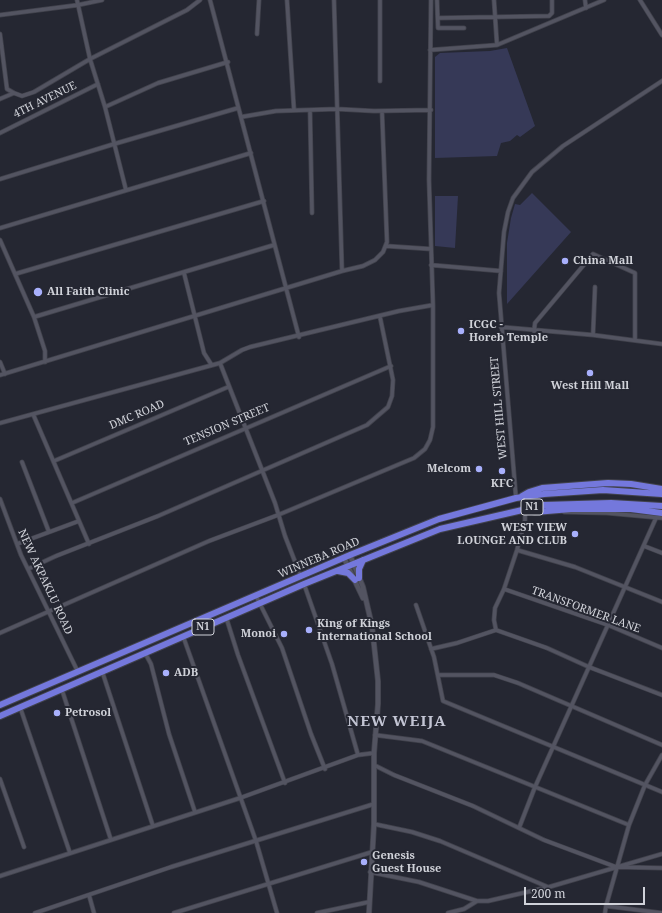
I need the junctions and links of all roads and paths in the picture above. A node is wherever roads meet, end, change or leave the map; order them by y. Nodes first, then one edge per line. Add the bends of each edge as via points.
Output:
1 (77, 0) edge
2 (102, 0) edge
3 (200, 0) edge
4 (210, 0) edge
5 (259, 0) edge
6 (287, 0) edge
7 (334, 0) edge
8 (380, 0) edge
9 (431, 0) edge
10 (437, 0) edge
11 (494, 0) edge
12 (552, 0) edge
13 (586, 0) edge
14 (604, 0) edge
15 (640, 0) edge
16 (78, 5) junction
17 (586, 8) junction
18 (0, 15) edge
19 (495, 16) junction
20 (438, 18) junction
21 (464, 28) dead end
22 (0, 34) edge
23 (257, 34) dead end
24 (662, 35) edge
25 (496, 45) junction
26 (430, 50) junction
27 (90, 59) junction
28 (228, 62) junction
29 (662, 80) edge
30 (380, 81) dead end
31 (98, 84) junction
32 (14, 93) junction
33 (0, 99) edge
34 (105, 107) junction
35 (238, 108) junction
36 (337, 109) junction
37 (294, 110) junction
38 (310, 110) junction
39 (430, 110) junction
40 (382, 111) junction
41 (241, 117) junction
42 (0, 132) edge
43 (114, 144) junction
44 (251, 153) junction
45 (0, 179) edge
46 (126, 190) junction
47 (264, 201) junction
48 (312, 213) dead end
49 (0, 228) edge
50 (0, 240) edge
51 (274, 245) junction
52 (386, 246) junction
53 (431, 249) junction
54 (432, 265) junction
55 (342, 271) junction
56 (501, 271) junction
57 (184, 273) junction
58 (15, 274) junction
59 (595, 287) dead end
60 (288, 289) junction
61 (433, 305) junction
62 (195, 316) junction
63 (34, 317) junction
64 (380, 317) junction
65 (501, 328) junction
66 (534, 331) junction
67 (593, 335) junction
68 (299, 337) junction
69 (635, 340) junction
70 (662, 344) edge
71 (0, 362) edge
72 (45, 362) junction
73 (220, 363) junction
74 (211, 364) junction
75 (391, 366) junction
76 (5, 374) junction
77 (0, 375) edge
78 (228, 387) junction
79 (33, 414) junction
80 (0, 424) edge
81 (246, 428) junction
82 (54, 461) junction
83 (22, 462) dead end
84 (262, 472) junction
85 (662, 489) edge
86 (662, 494) edge
87 (518, 497) junction
88 (0, 499) edge
89 (72, 503) junction
90 (662, 506) edge
91 (525, 509) junction
92 (552, 511) junction
93 (662, 513) edge
94 (278, 515) junction
95 (656, 518) junction
96 (662, 518) edge
97 (79, 521) junction
98 (49, 532) junction
99 (405, 533) junction
100 (408, 541) junction
101 (17, 544) junction
102 (89, 544) junction
103 (644, 546) junction
104 (517, 550) junction
105 (662, 553) edge
106 (350, 555) junction
107 (344, 558) junction
108 (363, 560) junction
109 (351, 565) junction
110 (28, 569) junction
111 (338, 571) junction
112 (301, 576) junction
113 (357, 579) junction
114 (304, 584) junction
115 (624, 586) junction
116 (504, 589) junction
117 (256, 596) junction
118 (662, 602) edge
119 (260, 603) junction
120 (416, 605) dead end
121 (48, 613) junction
122 (226, 617) junction
123 (608, 625) junction
124 (496, 630) junction
125 (0, 633) edge
126 (183, 636) junction
127 (662, 648) edge
128 (431, 649) junction
129 (145, 653) junction
130 (589, 667) junction
131 (78, 672) junction
132 (102, 672) junction
133 (439, 675) junction
134 (62, 690) junction
135 (662, 695) edge
136 (0, 705) edge
137 (572, 706) junction
138 (20, 707) junction
139 (0, 716) edge
140 (375, 735) junction
141 (662, 745) edge
142 (553, 747) junction
143 (374, 753) junction
144 (358, 755) junction
145 (662, 755) edge
146 (374, 765) junction
147 (324, 769) junction
148 (0, 779) edge
149 (285, 783) junction
150 (646, 785) junction
151 (534, 787) junction
152 (662, 792) edge
153 (240, 798) junction
154 (374, 804) junction
155 (195, 812) junction
156 (374, 824) junction
157 (629, 825) junction
158 (153, 826) junction
159 (520, 828) junction
160 (111, 840) junction
161 (256, 841) junction
162 (24, 847) dead end
163 (372, 852) junction
164 (70, 853) junction
165 (662, 854) edge
166 (616, 867) junction
167 (662, 868) edge
168 (370, 872) junction
169 (0, 876) edge
170 (269, 883) junction
171 (549, 887) junction
172 (89, 895) junction
173 (476, 901) junction
174 (369, 902) junction
175 (606, 906) junction
176 (35, 913) edge
177 (94, 913) edge
178 (174, 913) edge
179 (277, 913) edge
180 (317, 913) edge
181 (369, 913) edge
182 (448, 913) edge
183 (605, 913) edge
184 (662, 913) edge

1 - 16 street
2 - 16 street
3 - 27 street via 188,10
4 - 28 street
5 - 23 street
6 - 37 street
7 - 36 street
8 - 30 street
9 - 26 street
10 - 20 street
11 - 19 street
12 - 19 street via 552,13 549,16
13 - 17 street
14 - 17 street
15 - 24 street
16 - 18 street
16 - 27 street
17 - 25 street
19 - 20 street
19 - 25 street
20 - 21 street via 439,28
22 - 32 street via 7,89
25 - 26 street
26 - 39 street
27 - 31 street
27 - 32 street via 34,92 22,96
28 - 34 street via 158,83
28 - 35 street
29 - 56 street, WEST HILL STREET via 563,146 532,172 513,198 508,212
31 - 34 street
31 - 42 street, 4TH AVENUE
32 - 33 street
34 - 43 street
35 - 41 street
35 - 43 street
36 - 38 street
36 - 40 street
36 - 55 street
37 - 38 street
37 - 41 street
38 - 48 street
39 - 40 street
39 - 53 street
40 - 52 street
41 - 44 street
43 - 45 street
43 - 46 street
44 - 46 street
44 - 47 street
46 - 49 street
47 - 51 street
47 - 58 street
50 - 58 street
51 - 57 street
51 - 60 street
52 - 53 street
52 - 55 street via 375,260
53 - 54 street
54 - 56 street
54 - 61 street
55 - 60 street
56 - 65 street, WEST HILL STREET
57 - 62 street
57 - 63 street
58 - 63 street
59 - 67 street
60 - 62 street
60 - 68 street
61 - 64 street
61 - 94 street via 433,427 430,440 424,449 414,458
62 - 72 street
62 - 74 street via 204,353
63 - 72 street via 45,351
64 - 68 street
64 - 75 street
65 - 66 street
65 - 87 street, WEST HILL STREET
66 - 67 street
66 - 69 street via 535,323 593,254 635,273
67 - 69 street
68 - 73 street via 242,350
69 - 70 street
71 - 76 street
72 - 76 street
73 - 74 street
73 - 78 street
74 - 79 street
75 - 81 street, TENSION STREET
75 - 84 street via 392,396 388,407 379,416 360,428
76 - 77 street
78 - 81 street
78 - 82 street, DMC ROAD
79 - 80 street
79 - 82 street
81 - 84 street
81 - 89 street, TENSION STREET
82 - 89 street
83 - 98 street
84 - 94 street
84 - 102 street
85 - 87 highway via 631,484 582,484 542,488
86 - 87 highway, WINNEBA ROAD / N1 via 603,490
87 - 99 highway, WINNEBA ROAD / N1 via 446,517
88 - 101 street, NEW AKPAKLU ROAD
89 - 97 street
90 - 91 highway, WINNEBA ROAD / N1 via 577,503
91 - 92 highway via 535,512
91 - 100 highway, WINNEBA ROAD / N1 via 440,529
91 - 104 street via 525,520
92 - 93 highway via 631,509
92 - 95 street
94 - 112 street
94 - 121 street via 209,541
95 - 96 street
95 - 103 street
97 - 98 street
97 - 102 street
98 - 101 street
99 - 100 highway
99 - 106 highway, WINNEBA ROAD / N1
100 - 108 highway, WINNEBA ROAD / N1
101 - 110 street, NEW AKPAKLU ROAD
102 - 110 street
103 - 105 street
103 - 115 street
104 - 115 street via 575,567
104 - 116 street
106 - 107 highway, WINNEBA ROAD / N1
106 - 109 street
107 - 109 street
107 - 112 highway, WINNEBA ROAD / N1
108 - 109 highway, WINNEBA ROAD / N1
108 - 113 highway
109 - 111 highway, WINNEBA ROAD / N1
109 - 113 street
110 - 121 street, NEW AKPAKLU ROAD
111 - 113 highway
111 - 114 highway, WINNEBA ROAD / N1
112 - 117 highway, WINNEBA ROAD / N1
113 - 140 street via 372,626 377,660 378,704
114 - 119 highway, WINNEBA ROAD / N1
114 - 144 street via 332,664
115 - 118 street
115 - 123 street
116 - 123 street, TRANSFORMER LANE
116 - 124 street via 495,608
117 - 119 street
117 - 131 highway, WINNEBA ROAD / N1
119 - 122 highway, WINNEBA ROAD / N1
119 - 147 street via 282,648
120 - 128 street
121 - 125 street
121 - 131 street, NEW AKPAKLU ROAD
122 - 126 highway, WINNEBA ROAD / N1
122 - 149 street
123 - 127 street, TRANSFORMER LANE
123 - 130 street
124 - 128 street
124 - 130 street via 547,648
126 - 129 highway, WINNEBA ROAD / N1
126 - 153 street
128 - 133 street
129 - 132 highway, WINNEBA ROAD / N1
129 - 155 street via 151,664 169,734
130 - 135 street
130 - 137 street
131 - 136 highway, WINNEBA ROAD / N1
132 - 134 highway, WINNEBA ROAD / N1
132 - 158 street
133 - 137 street via 494,675
133 - 142 street via 443,701
134 - 138 highway, WINNEBA ROAD / N1
134 - 160 street
137 - 141 street
137 - 142 street
138 - 139 highway, WINNEBA ROAD / N1
138 - 164 street
140 - 143 street
140 - 151 street via 422,742
142 - 150 street
142 - 151 street
143 - 144 street
143 - 146 street
144 - 147 street
145 - 150 street
146 - 154 street
146 - 159 street
147 - 149 street
148 - 162 street
149 - 153 street
150 - 152 street
150 - 157 street
151 - 157 street
151 - 159 street
153 - 155 street
153 - 161 street
154 - 156 street
154 - 161 street
155 - 158 street
156 - 163 street
156 - 171 street via 440,841
157 - 166 street
158 - 160 street
159 - 166 street via 544,840
160 - 164 street
161 - 170 street
161 - 172 street
163 - 168 street
163 - 170 street
164 - 169 street
165 - 166 street
166 - 167 street
166 - 171 street
166 - 175 street
168 - 173 street via 419,882
168 - 174 street
170 - 178 street
170 - 179 street
171 - 173 street via 488,901
172 - 176 street
172 - 177 street
173 - 182 street via 464,909
174 - 180 street
174 - 181 street
175 - 183 street
175 - 184 street

